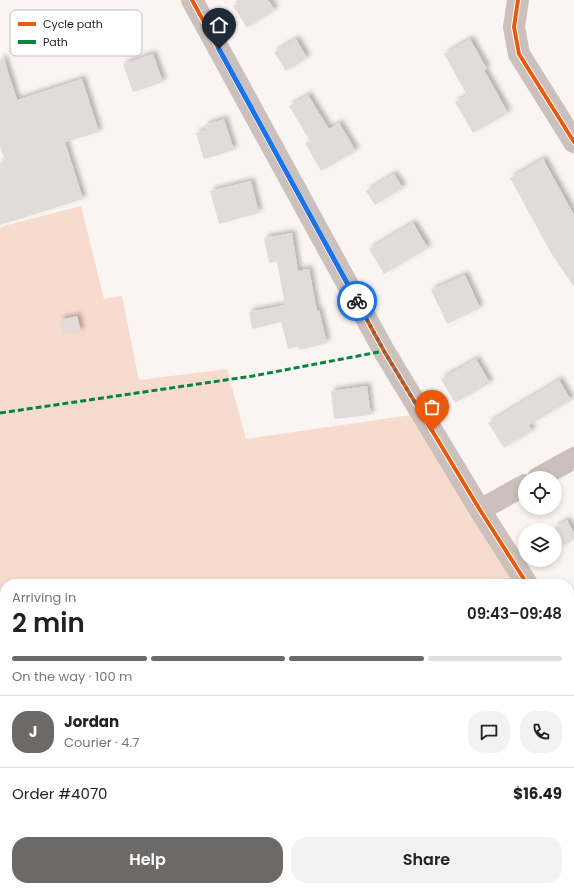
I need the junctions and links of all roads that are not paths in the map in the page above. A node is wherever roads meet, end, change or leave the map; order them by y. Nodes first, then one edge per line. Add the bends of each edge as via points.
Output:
1 (192, 0) edge
2 (518, 0) edge
3 (574, 142) edge
4 (574, 458) edge
5 (551, 471) edge
6 (518, 489) edge
7 (480, 510) junction
8 (524, 579) edge

1 - 7 street via 384,351
2 - 3 street via 514,27 519,54
4 - 5 street
6 - 7 street
7 - 8 street

